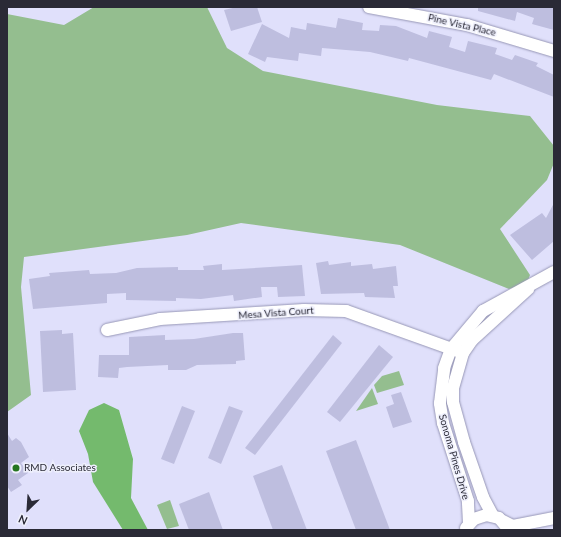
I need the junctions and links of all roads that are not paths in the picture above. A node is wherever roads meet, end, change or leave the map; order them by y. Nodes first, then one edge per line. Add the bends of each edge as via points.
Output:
1 (369, 7) edge
2 (554, 51) edge
3 (554, 272) edge
4 (529, 288) junction
5 (107, 330) dead end
6 (451, 349) junction
7 (463, 353) junction
8 (554, 518) edge
9 (502, 522) edge
10 (467, 527) edge

1 - 2 street, Pine Vista Place via 467,25
3 - 4 street, Sonoma Pines Drive
4 - 6 street, Sonoma Pines Drive via 506,296 483,311
4 - 7 street, Sonoma Pines Drive via 512,306 482,329
5 - 6 street, Mesa Vista Court via 160,320 304,310 346,311
6 - 7 street, Mesa Vista Court
6 - 10 street, Sonoma Pines Drive via 444,368 440,403 443,423 468,501
7 - 9 street, Sonoma Pines Drive via 453,388 453,402 483,497
8 - 9 street via 513,526
9 - 10 street via 480,516

